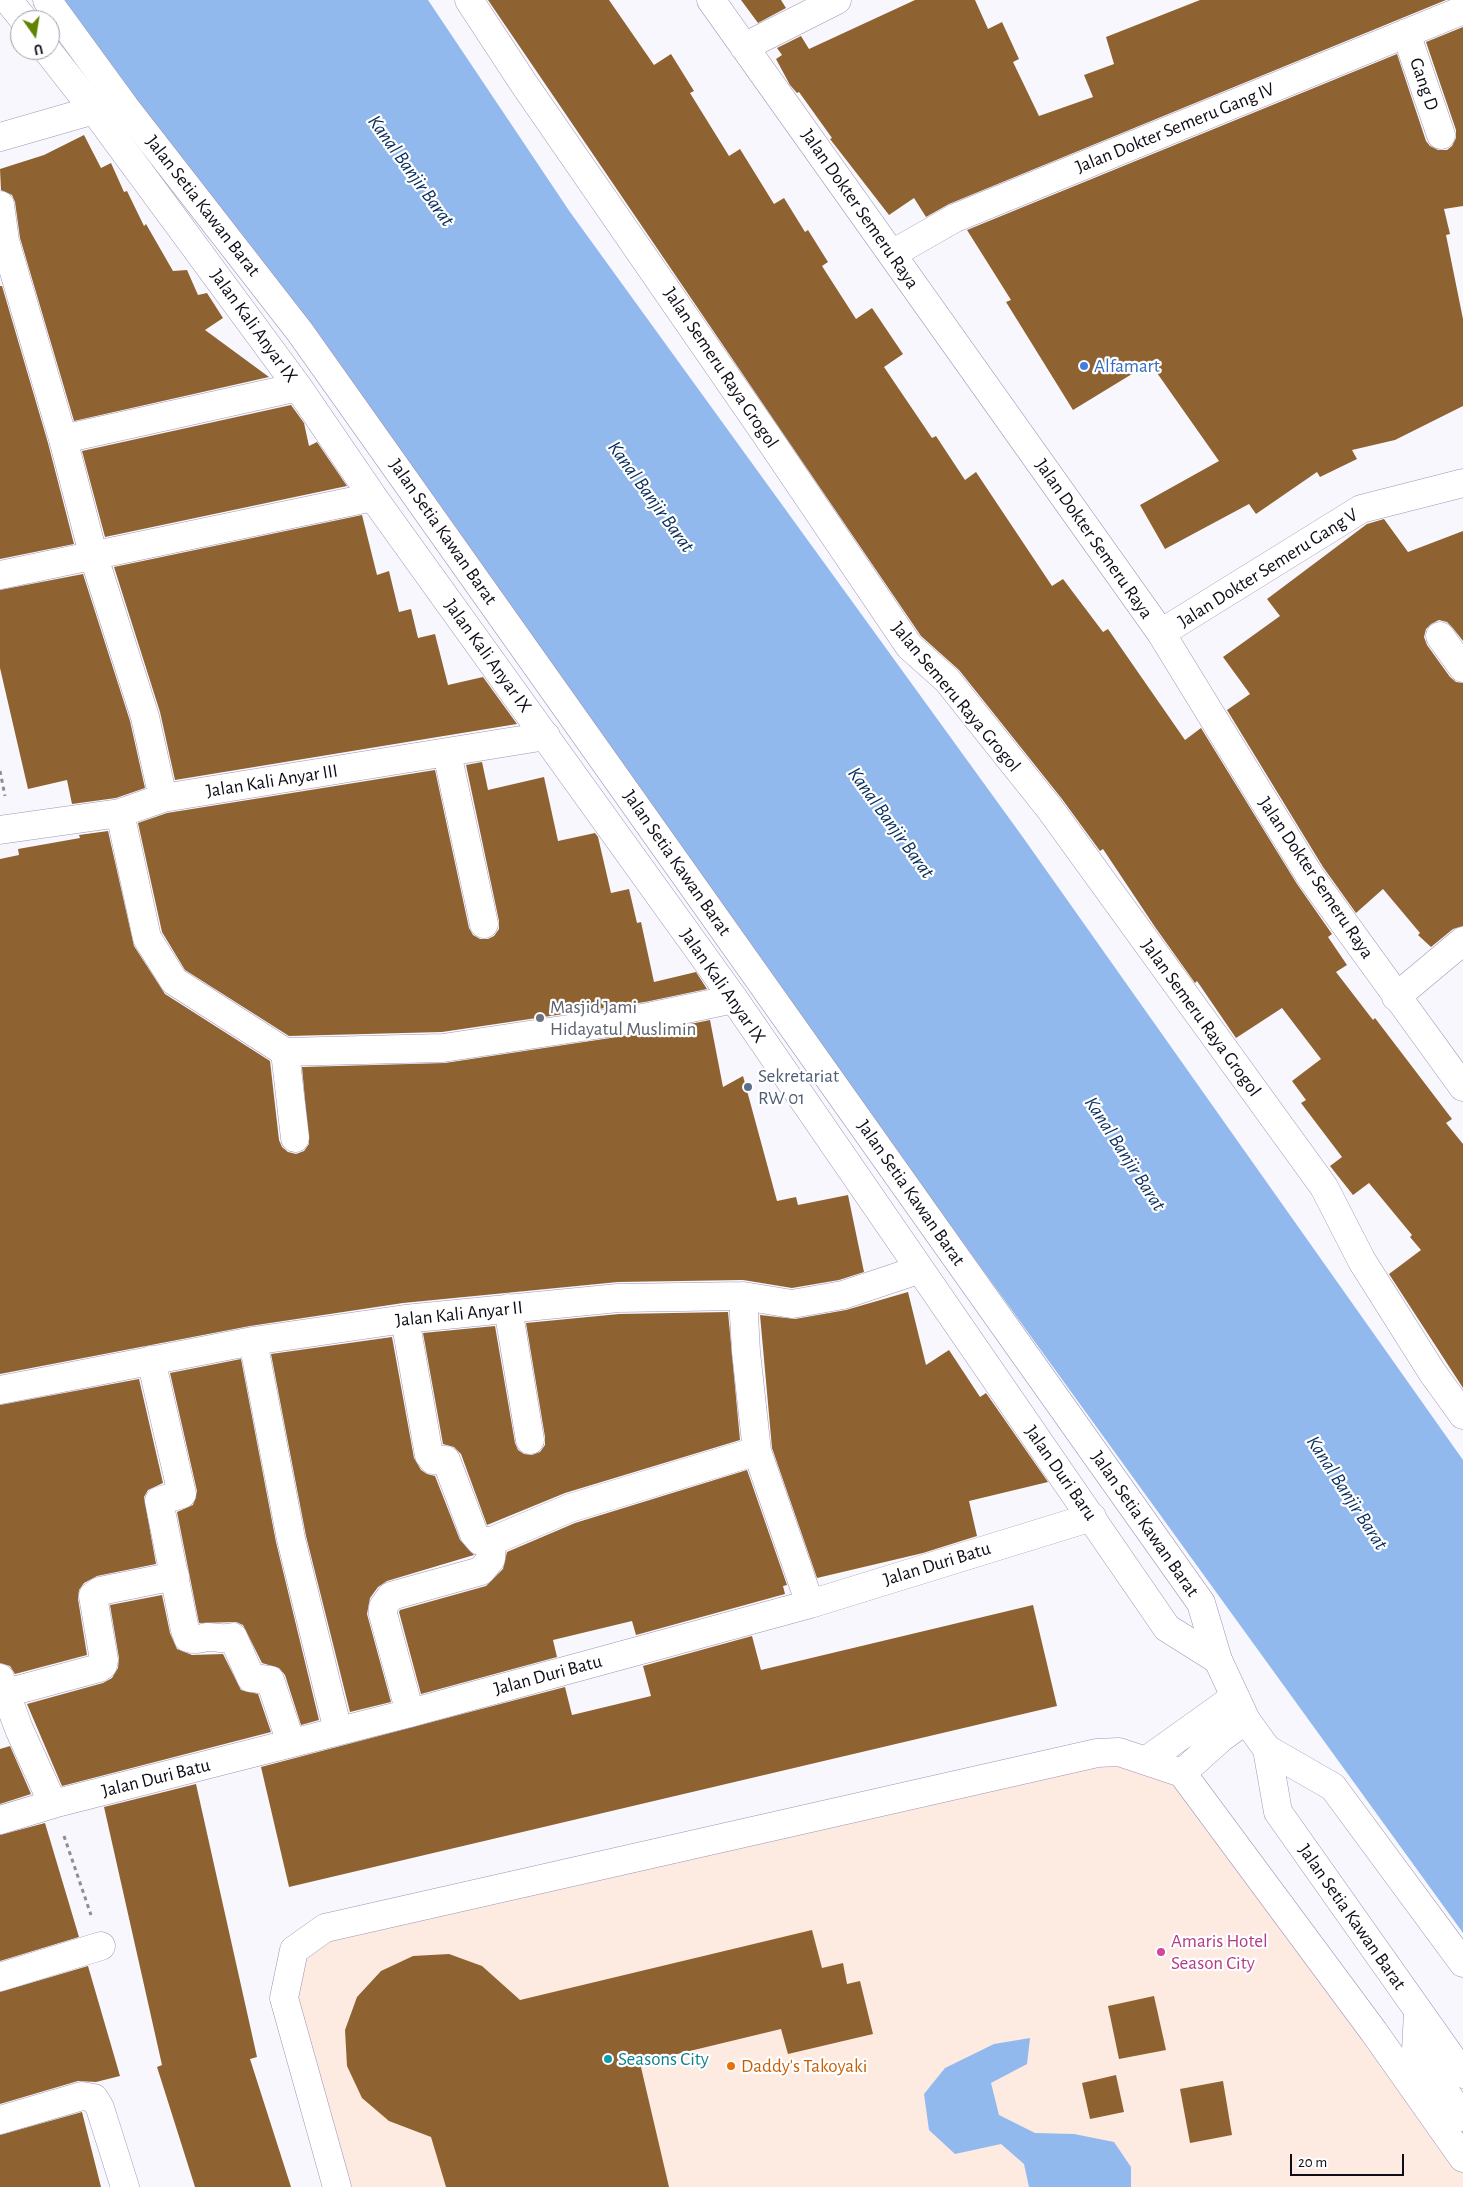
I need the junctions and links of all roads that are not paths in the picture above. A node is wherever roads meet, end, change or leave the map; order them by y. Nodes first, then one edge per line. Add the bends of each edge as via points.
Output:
1 (8, 0) edge
2 (47, 0) edge
3 (469, 0) edge
4 (711, 0) edge
5 (837, 0) edge
6 (16, 10) edge
7 (1463, 10) edge
8 (1406, 33) junction
9 (744, 47) junction
10 (55, 60) edge
11 (94, 110) junction
12 (1441, 134) dead end
13 (0, 137) edge
14 (0, 204) edge
15 (892, 254) junction
16 (298, 387) junction
17 (63, 439) junction
18 (1463, 484) edge
19 (373, 497) junction
20 (93, 554) junction
21 (0, 575) edge
22 (1161, 633) junction
23 (1440, 636) dead end
24 (1463, 668) edge
25 (546, 736) junction
26 (447, 753) junction
27 (163, 798) junction
28 (120, 813) junction
29 (0, 830) edge
30 (484, 924) dead end
31 (1463, 941) edge
32 (1396, 997) junction
33 (734, 999) junction
34 (285, 1052) junction
35 (1463, 1088) edge
36 (295, 1138) dead end
37 (918, 1270) junction
38 (743, 1296) junction
39 (508, 1308) junction
40 (405, 1319) junction
41 (253, 1341) junction
42 (151, 1360) junction
43 (0, 1390) edge
44 (1463, 1415) edge
45 (530, 1440) dead end
46 (758, 1451) junction
47 (1092, 1517) junction
48 (492, 1541) junction
49 (175, 1576) junction
50 (810, 1604) junction
51 (1218, 1660) junction
52 (3, 1685) edge
53 (1241, 1709) junction
54 (410, 1713) junction
55 (338, 1731) junction
56 (9, 1733) edge
57 (291, 1743) junction
58 (1267, 1748) junction
59 (1147, 1760) junction
60 (1182, 1773) junction
61 (53, 1804) junction
62 (0, 1820) edge
63 (101, 1946) road end
64 (1463, 1963) edge
65 (0, 1977) edge
66 (1418, 2012) junction
67 (1463, 2074) edge
68 (1463, 2117) edge
69 (0, 2120) edge
70 (1463, 2158) edge
71 (125, 2187) edge
72 (336, 2187) edge

1 - 6 street
2 - 51 street, Jalan Setia Kawan Barat via 125,107 300,332 1189,1587 1200,1603
3 - 44 street, Jalan Semeru Raya Grogol via 909,646 947,680 1050,809 1324,1187 1362,1261
4 - 9 street, Jalan Dokter Semeru Raya
5 - 9 street
7 - 8 street, Jalan Dokter Semeru Gang IV
8 - 12 street, Gang D
8 - 15 street, Jalan Dokter Semeru Gang IV via 955,218
9 - 15 street, Jalan Dokter Semeru Raya
10 - 11 street, Jalan Kali Anyar IX
11 - 13 street
11 - 16 street, Jalan Kali Anyar IX
14 - 17 street via 5,241
15 - 22 street, Jalan Dokter Semeru Raya
16 - 17 street
16 - 19 street, Jalan Kali Anyar IX
17 - 20 street
18 - 22 street, Jalan Dokter Semeru Gang V via 1360,509
19 - 20 street
19 - 25 street, Jalan Kali Anyar IX
20 - 21 street
20 - 27 street via 145,717
22 - 32 street, Jalan Dokter Semeru Raya via 1310,876
23 - 24 street
25 - 26 street, Jalan Kali Anyar III
25 - 33 street, Jalan Kali Anyar IX
26 - 27 street, Jalan Kali Anyar III
26 - 30 street
27 - 28 street, Jalan Kali Anyar III
28 - 29 street, Jalan Kali Anyar III
28 - 34 street via 147,938 174,981
31 - 32 street
32 - 35 street, Jalan Dokter Semeru Raya
33 - 34 street via 648,1017 443,1048
33 - 37 street, Jalan Kali Anyar IX
34 - 36 street
37 - 38 street, Jalan Kali Anyar II via 843,1295 792,1304
37 - 47 street, Jalan Duri Baru
38 - 39 street, Jalan Kali Anyar II via 618,1298
38 - 46 street
39 - 40 street, Jalan Kali Anyar II
39 - 45 street
40 - 41 street, Jalan Kali Anyar II
40 - 48 street via 428,1455 433,1460 446,1460 474,1534 480,1542
41 - 42 street, Jalan Kali Anyar II
41 - 55 street via 290,1538
42 - 43 street, Jalan Kali Anyar II
42 - 49 street via 182,1494 159,1501
46 - 48 street via 570,1508
46 - 50 street
47 - 50 street, Jalan Duri Batu
47 - 51 street, Jalan Duri Baru via 1167,1628
48 - 54 street via 491,1559 481,1571 391,1596 383,1607
49 - 52 street via 100,1591 93,1596 104,1660 100,1668
49 - 57 street via 188,1638 196,1641 209,1637 221,1640 233,1637 251,1678 270,1680
50 - 54 street, Jalan Duri Batu
51 - 53 street, Jalan Setia Kawan Barat
52 - 56 street
53 - 58 street, Jalan Setia Kawan Barat
53 - 59 street
53 - 60 street via 1221,1738
54 - 55 street, Jalan Duri Batu
55 - 57 street, Jalan Duri Batu
56 - 61 street
57 - 61 street, Jalan Duri Batu
58 - 64 street, Jalan Setia Kawan Barat via 1332,1787
58 - 66 street, Jalan Setia Kawan Barat via 1278,1812
59 - 60 street
59 - 72 street via 1119,1752 1097,1754 325,1928 294,1950 284,1998
60 - 70 street
61 - 62 street, Jalan Duri Batu
63 - 65 street
66 - 67 street, Jalan Setia Kawan Barat
66 - 68 street via 1416,2051
69 - 71 street via 82,2096 94,2098

